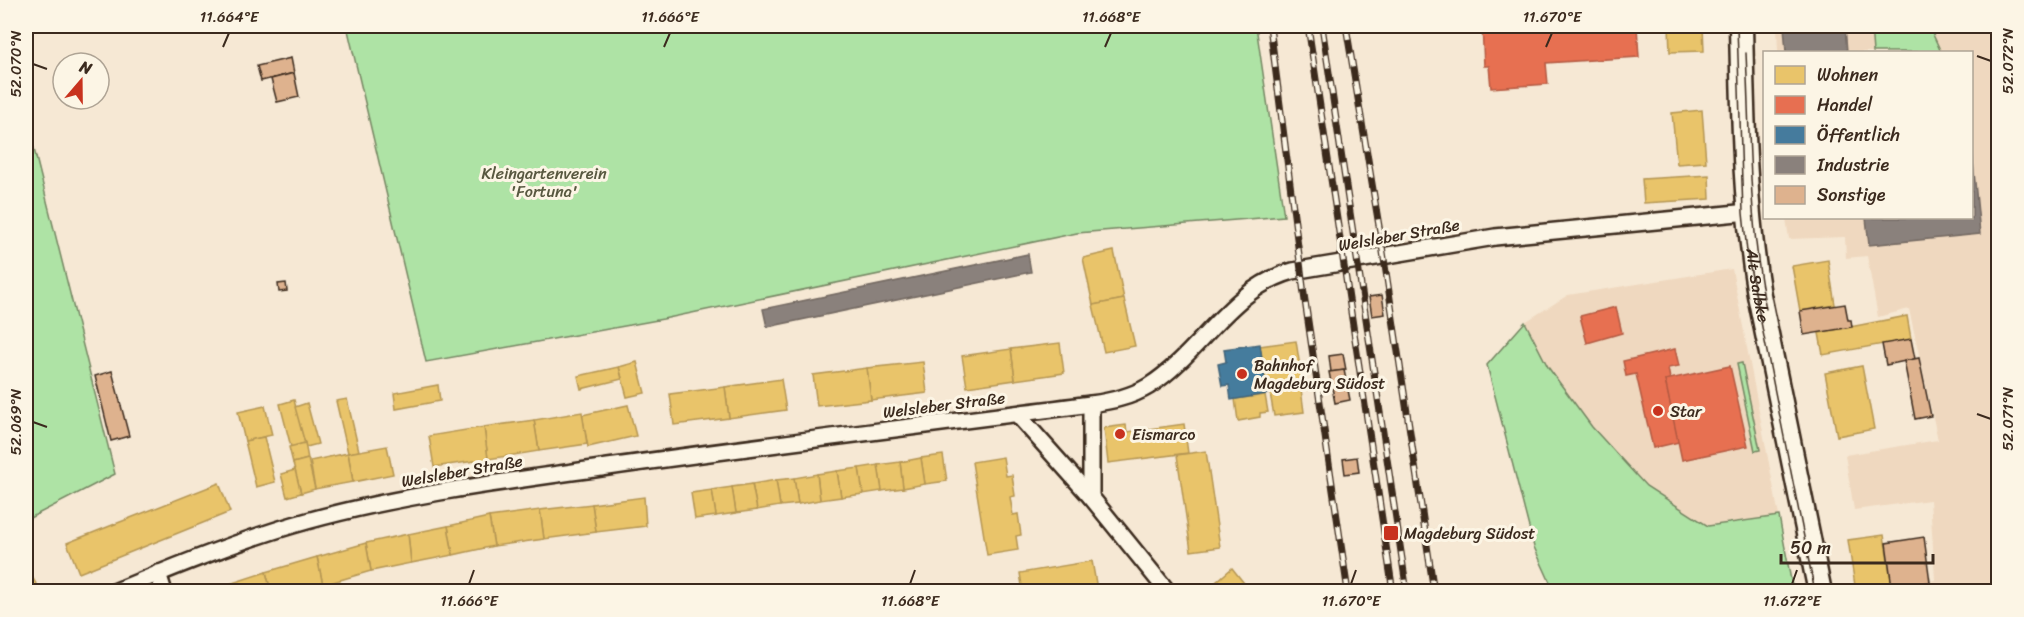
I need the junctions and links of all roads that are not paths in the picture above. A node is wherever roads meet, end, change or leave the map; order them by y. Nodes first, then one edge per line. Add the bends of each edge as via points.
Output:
1 (1741, 26) edge
2 (1748, 212) junction
3 (1091, 404) junction
4 (1017, 414) junction
5 (1091, 497) junction
6 (158, 573) junction
7 (114, 591) edge
8 (164, 591) edge
9 (1168, 591) edge
10 (1820, 591) edge

1 - 2 main road, Alt Salbke
2 - 3 street, Welsleber Straße via 1495,237 1282,273 1235,303 1152,384 1123,397
2 - 10 main road, Alt Salbke via 1759,295
3 - 4 street, Welsleber Straße
3 - 5 street
4 - 5 street
4 - 6 street, Welsleber Straße via 667,458 423,495 292,525
5 - 9 street
6 - 7 street, Welsleber Straße
6 - 8 street

